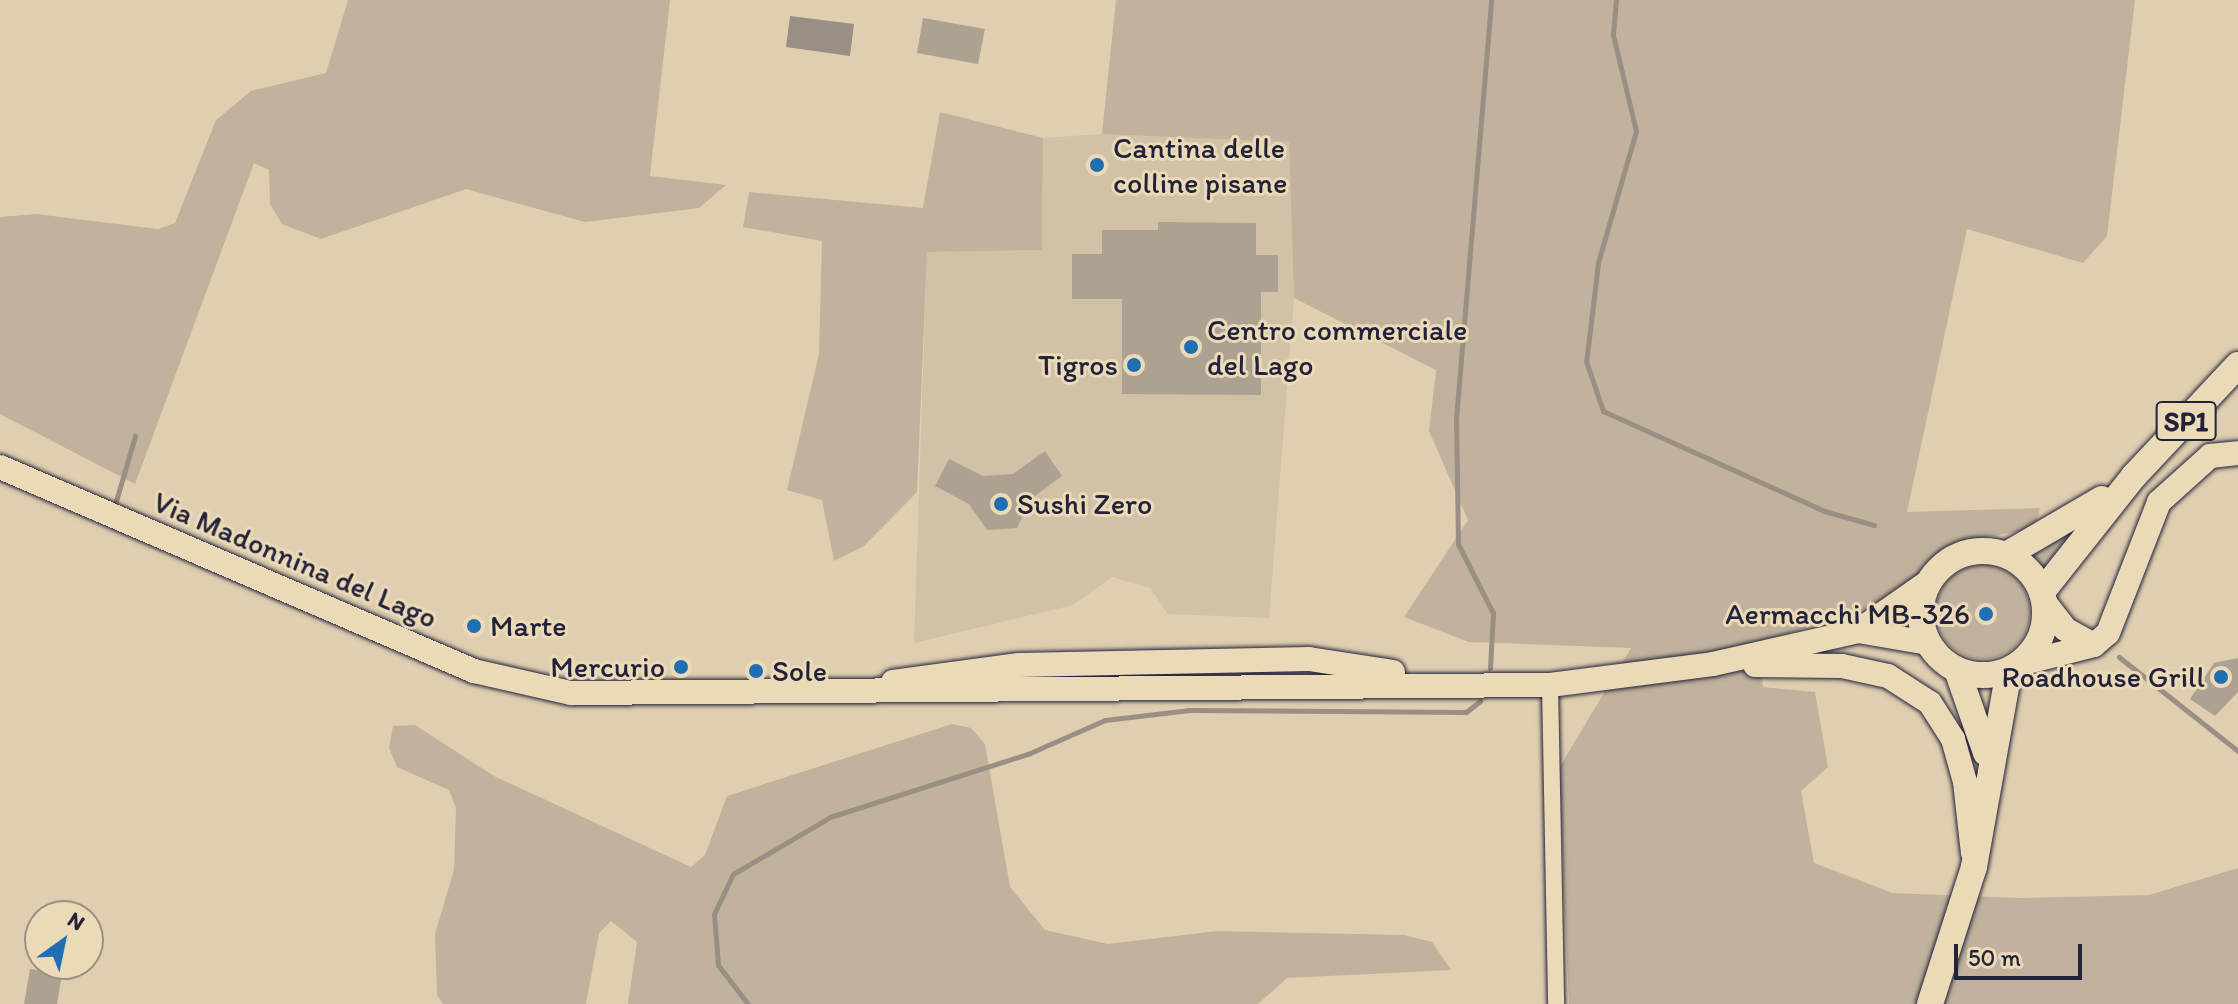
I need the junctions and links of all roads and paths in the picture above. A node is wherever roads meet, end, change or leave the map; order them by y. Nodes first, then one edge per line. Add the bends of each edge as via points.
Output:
1 (2238, 365) edge
2 (2238, 453) edge
3 (0, 467) edge
4 (2134, 476) junction
5 (2006, 555) junction
6 (1928, 582) junction
7 (2043, 598) junction
8 (1858, 631) junction
9 (1928, 643) junction
10 (2094, 645) junction
11 (1126, 664) junction
12 (1713, 664) junction
13 (2015, 667) junction
14 (1957, 670) junction
15 (1449, 682) junction
16 (1550, 685) junction
17 (1257, 686) junction
18 (1015, 693) junction
19 (763, 696) junction
20 (1988, 761) junction
21 (1974, 867) junction
22 (1556, 1004) edge
23 (1930, 1004) edge

1 - 4 main road, SP1
2 - 10 main road via 2210,456 2159,502 2139,542 2119,619
3 - 19 main road, Via Madonnina del Lago via 474,671 571,693
4 - 5 main road, SP1 via 2050,536
4 - 7 main road, SP1
5 - 6 main road, SP1 via 1971,552
5 - 7 main road
6 - 8 main road
6 - 9 main road via 1921,602
7 - 10 main road via 2065,629
7 - 13 main road, SP1 via 2041,637
8 - 9 main road
8 - 12 main road
9 - 14 main road, SP1
10 - 13 main road
11 - 15 main road via 1309,659
11 - 17 main road via 1147,678 1226,678
11 - 18 main road via 1115,677
11 - 19 main road via 1019,665
12 - 16 main road
12 - 21 main road via 1842,666 1888,676 1930,703 1953,739 1965,782
13 - 14 main road
13 - 20 main road, SP1
14 - 20 main road, SP1 via 1977,710
15 - 16 main road
15 - 17 main road
16 - 22 street
17 - 18 main road
18 - 19 main road
20 - 21 main road, SP1
21 - 23 main road, SP1

